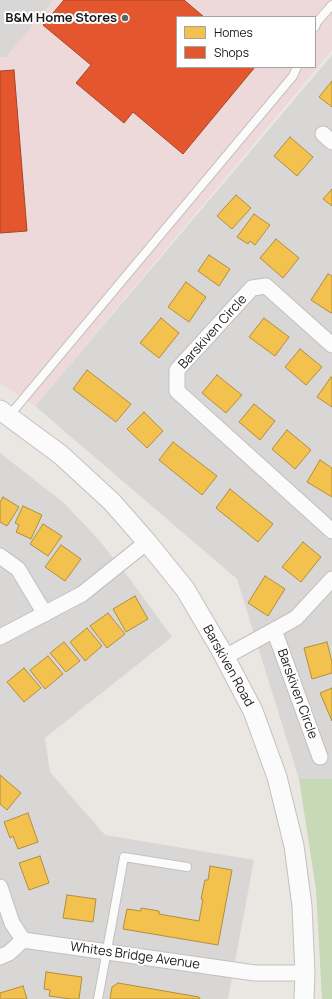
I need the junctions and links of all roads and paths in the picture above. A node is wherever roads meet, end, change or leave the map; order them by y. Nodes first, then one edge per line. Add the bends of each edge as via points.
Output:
1 (332, 5) edge
2 (316, 24) edge
3 (297, 68) edge
4 (330, 340) edge
5 (4, 413) edge
6 (332, 531) edge
7 (147, 542) junction
8 (0, 556) edge
9 (332, 579) edge
10 (45, 614) junction
11 (274, 630) junction
12 (0, 637) edge
13 (225, 657) junction
14 (320, 757) dead end
15 (188, 867) dead end
16 (0, 887) edge
17 (23, 940) junction
18 (107, 952) junction
19 (0, 958) edge
20 (305, 973) junction
21 (98, 999) edge
22 (304, 999) edge

1 - 2 lane
3 - 5 lane via 293,76
4 - 6 street, Barskiven Circle via 266,286 252,288 177,370 177,391
5 - 7 street, Barskiven Road via 61,455 112,502
7 - 10 street via 82,594
7 - 13 street, Barskiven Road via 185,590
8 - 10 street via 18,569
9 - 11 street, Barskiven Circle via 296,618
10 - 12 street
11 - 13 street, Barskiven Circle
11 - 14 street, Barskiven Circle
13 - 20 street, Barskiven Road via 253,711 277,777 294,846 302,906
15 - 18 lane via 124,857
16 - 17 street via 12,923
17 - 18 street, Whites Bridge Avenue
17 - 19 street
18 - 20 street, Whites Bridge Avenue via 255,973
18 - 21 lane
20 - 22 street, Barskiven Road

